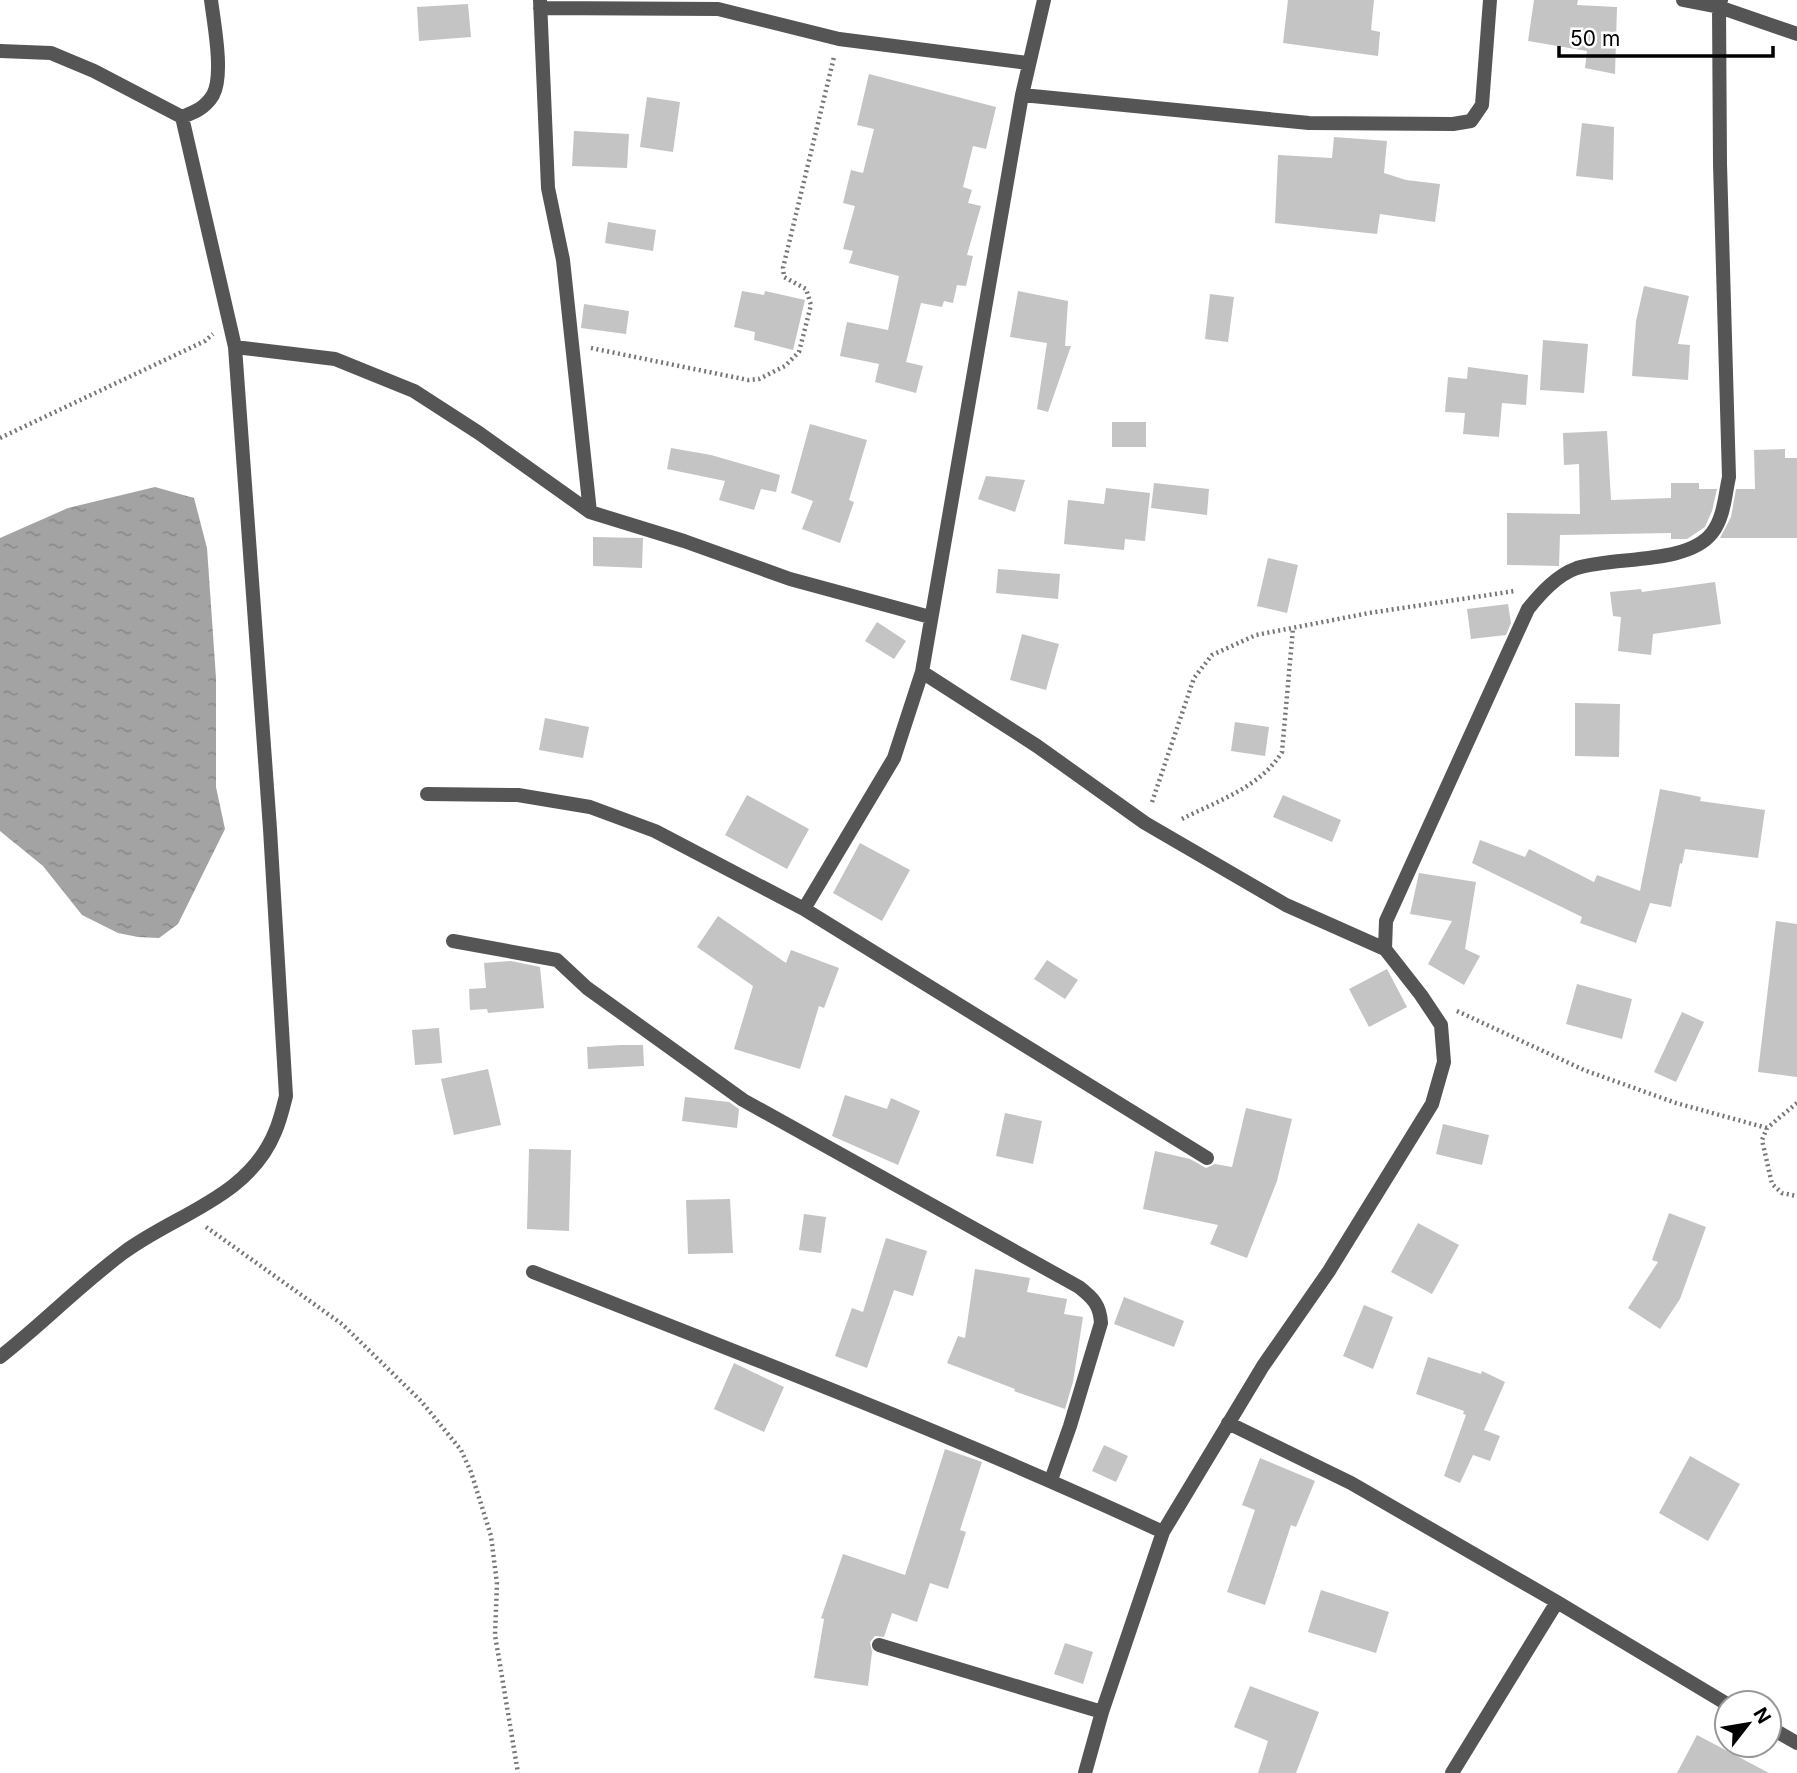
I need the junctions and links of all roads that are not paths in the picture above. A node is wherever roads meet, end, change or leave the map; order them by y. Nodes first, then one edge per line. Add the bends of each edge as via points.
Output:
1 (211, 0) edge
2 (1044, 0) edge
3 (1490, 0) edge
4 (1683, 0) edge
5 (540, 4) edge
6 (719, 4) edge
7 (1720, 4) edge
8 (1797, 34) edge
9 (0, 51) edge
10 (1028, 63) junction
11 (1023, 95) junction
12 (182, 117) junction
13 (235, 347) junction
14 (590, 512) junction
15 (930, 617) junction
16 (922, 673) junction
17 (427, 794) dead end
18 (804, 909) junction
19 (453, 941) dead end
20 (1385, 948) junction
21 (1207, 1158) dead end
22 (533, 1272) dead end
23 (0, 1357) edge
24 (1228, 1423) junction
25 (1051, 1480) junction
26 (1163, 1532) junction
27 (1557, 1602) junction
28 (879, 1645) dead end
29 (1713, 1696) edge
30 (1102, 1712) junction
31 (1085, 1773) edge
32 (1452, 1773) edge

1 - 12 street via 218,74 214,94 200,110
2 - 10 street
3 - 11 street via 1482,105 1471,121 1309,123
4 - 7 street
5 - 6 street
5 - 14 street via 548,188 564,260
6 - 10 street via 839,39
7 - 8 street
7 - 20 street via 1728,477 1724,508 1714,531 1696,546 1575,569 1547,586 1528,609 1391,908
9 - 12 street via 51,53
10 - 11 street
11 - 15 street
12 - 13 street
13 - 14 street via 335,359 414,391
13 - 23 street via 286,1096 275,1133 258,1163 232,1190 125,1251
14 - 15 street via 790,579
15 - 16 street
16 - 18 street via 894,758
16 - 20 street via 1037,746 1145,823 1286,905
17 - 18 street via 518,795 590,807 655,831
18 - 21 street
19 - 25 street via 557,960 587,988 743,1100 1094,1298 1101,1322
20 - 24 street via 1441,1025 1444,1062 1432,1104
22 - 25 street
24 - 26 street
24 - 27 street via 1351,1483
25 - 26 street
26 - 30 street
27 - 29 street
27 - 32 street
28 - 30 street
30 - 31 street

